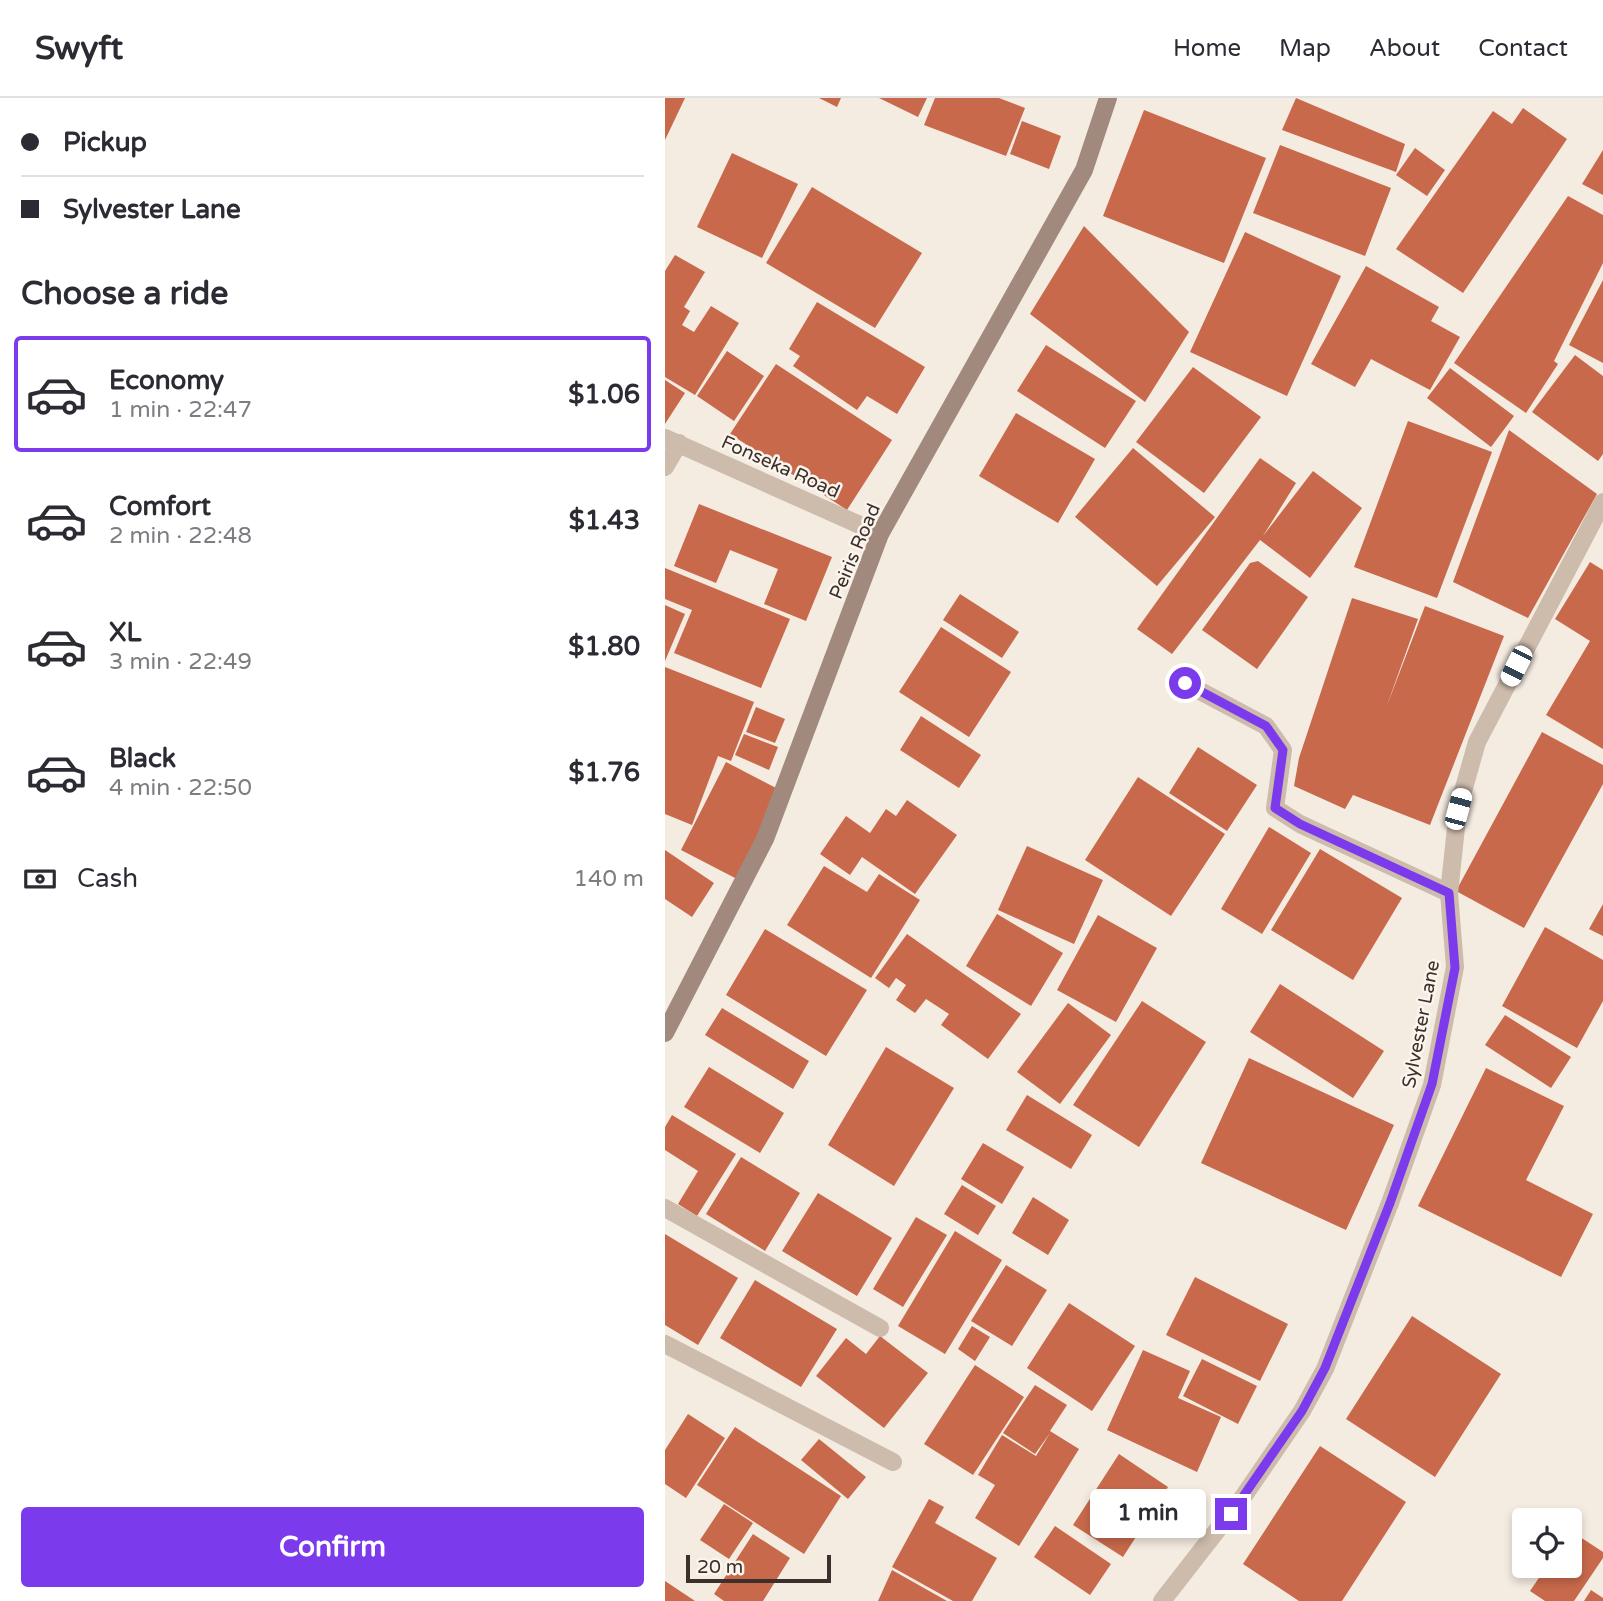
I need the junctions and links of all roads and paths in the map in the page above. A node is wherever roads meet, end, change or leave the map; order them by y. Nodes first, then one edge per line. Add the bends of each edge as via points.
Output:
1 (1108, 98) edge
2 (672, 441) edge
3 (665, 467) edge
4 (1603, 502) edge
5 (880, 534) junction
6 (1185, 683) dead end
7 (1449, 893) junction
8 (665, 1033) edge
9 (665, 1208) edge
10 (880, 1328) dead end
11 (665, 1344) edge
12 (893, 1462) dead end
13 (1162, 1601) edge

1 - 5 street, Peiris Road via 1084,170
2 - 3 street
2 - 5 street, Fonseka Road
4 - 7 street, Sylvester Lane via 1477,742 1458,809
5 - 8 street, Peiris Road via 765,839
6 - 7 street via 1266,726 1283,750 1275,808
7 - 13 street, Sylvester Lane via 1455,968 1432,1084 1325,1368 1250,1487
9 - 10 street
11 - 12 street

